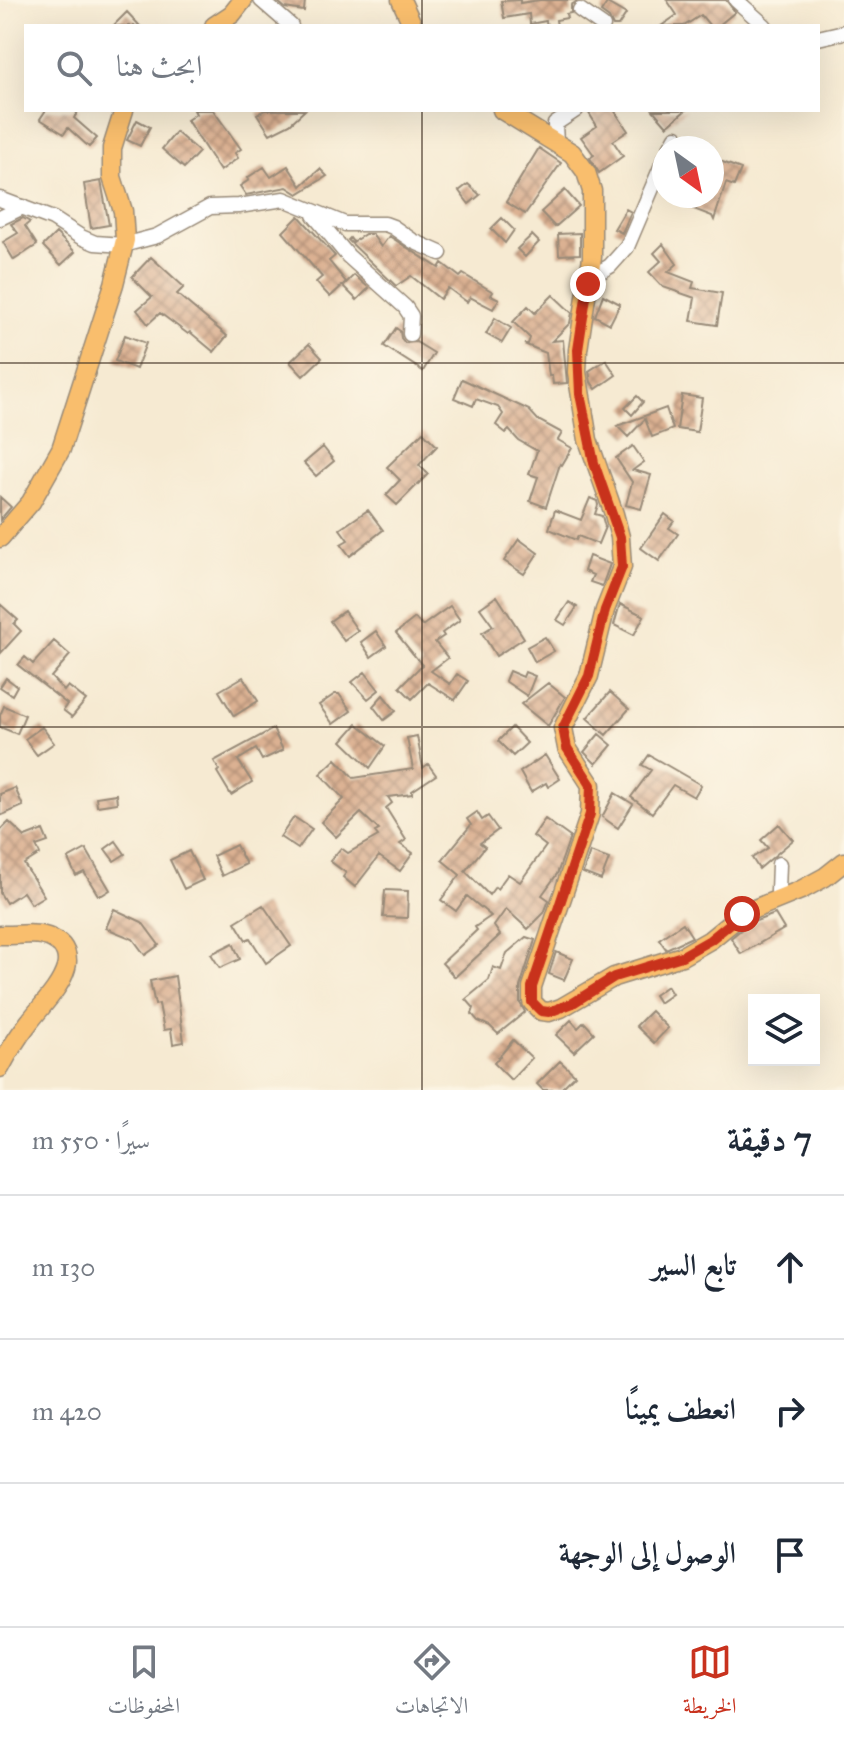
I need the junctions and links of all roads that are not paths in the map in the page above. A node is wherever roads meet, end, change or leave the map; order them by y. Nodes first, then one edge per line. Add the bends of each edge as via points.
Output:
1 (243, 0) edge
2 (261, 0) edge
3 (401, 0) edge
4 (736, 0) edge
5 (580, 10) dead end
6 (217, 24) edge
7 (289, 24) edge
8 (412, 24) edge
9 (600, 24) edge
10 (763, 24) edge
11 (844, 32) edge
12 (820, 38) edge
13 (123, 112) edge
14 (505, 112) edge
15 (573, 112) edge
16 (556, 143) junction
17 (652, 188) edge
18 (0, 199) edge
19 (23, 207) junction
20 (311, 212) junction
21 (0, 218) edge
22 (123, 245) junction
23 (440, 253) dead end
24 (589, 278) junction
25 (410, 334) dead end
26 (0, 538) edge
27 (844, 862) edge
28 (779, 864) dead end
29 (782, 897) junction
30 (0, 935) edge
31 (0, 1068) edge

1 - 6 main road
2 - 7 street
3 - 8 main road
4 - 10 street
5 - 9 street
11 - 12 street
13 - 22 main road via 112,148
14 - 16 main road
15 - 16 street via 555,124
16 - 24 main road via 581,163 592,191
17 - 24 street via 627,247
18 - 19 street
19 - 21 street
19 - 22 street via 95,243
20 - 22 street via 284,199 210,207 157,236
20 - 23 street via 345,224 385,224
20 - 25 street via 348,256 405,307 413,324
22 - 26 main road via 61,449 31,502
24 - 29 main road via 578,350 580,394 594,463 620,537 622,567 589,676 563,728 567,748 591,785 590,814 532,987 532,1002 541,1011 561,1008 614,977 682,956 742,914
27 - 29 main road
28 - 29 street
30 - 31 main road via 54,939 67,959 59,983

